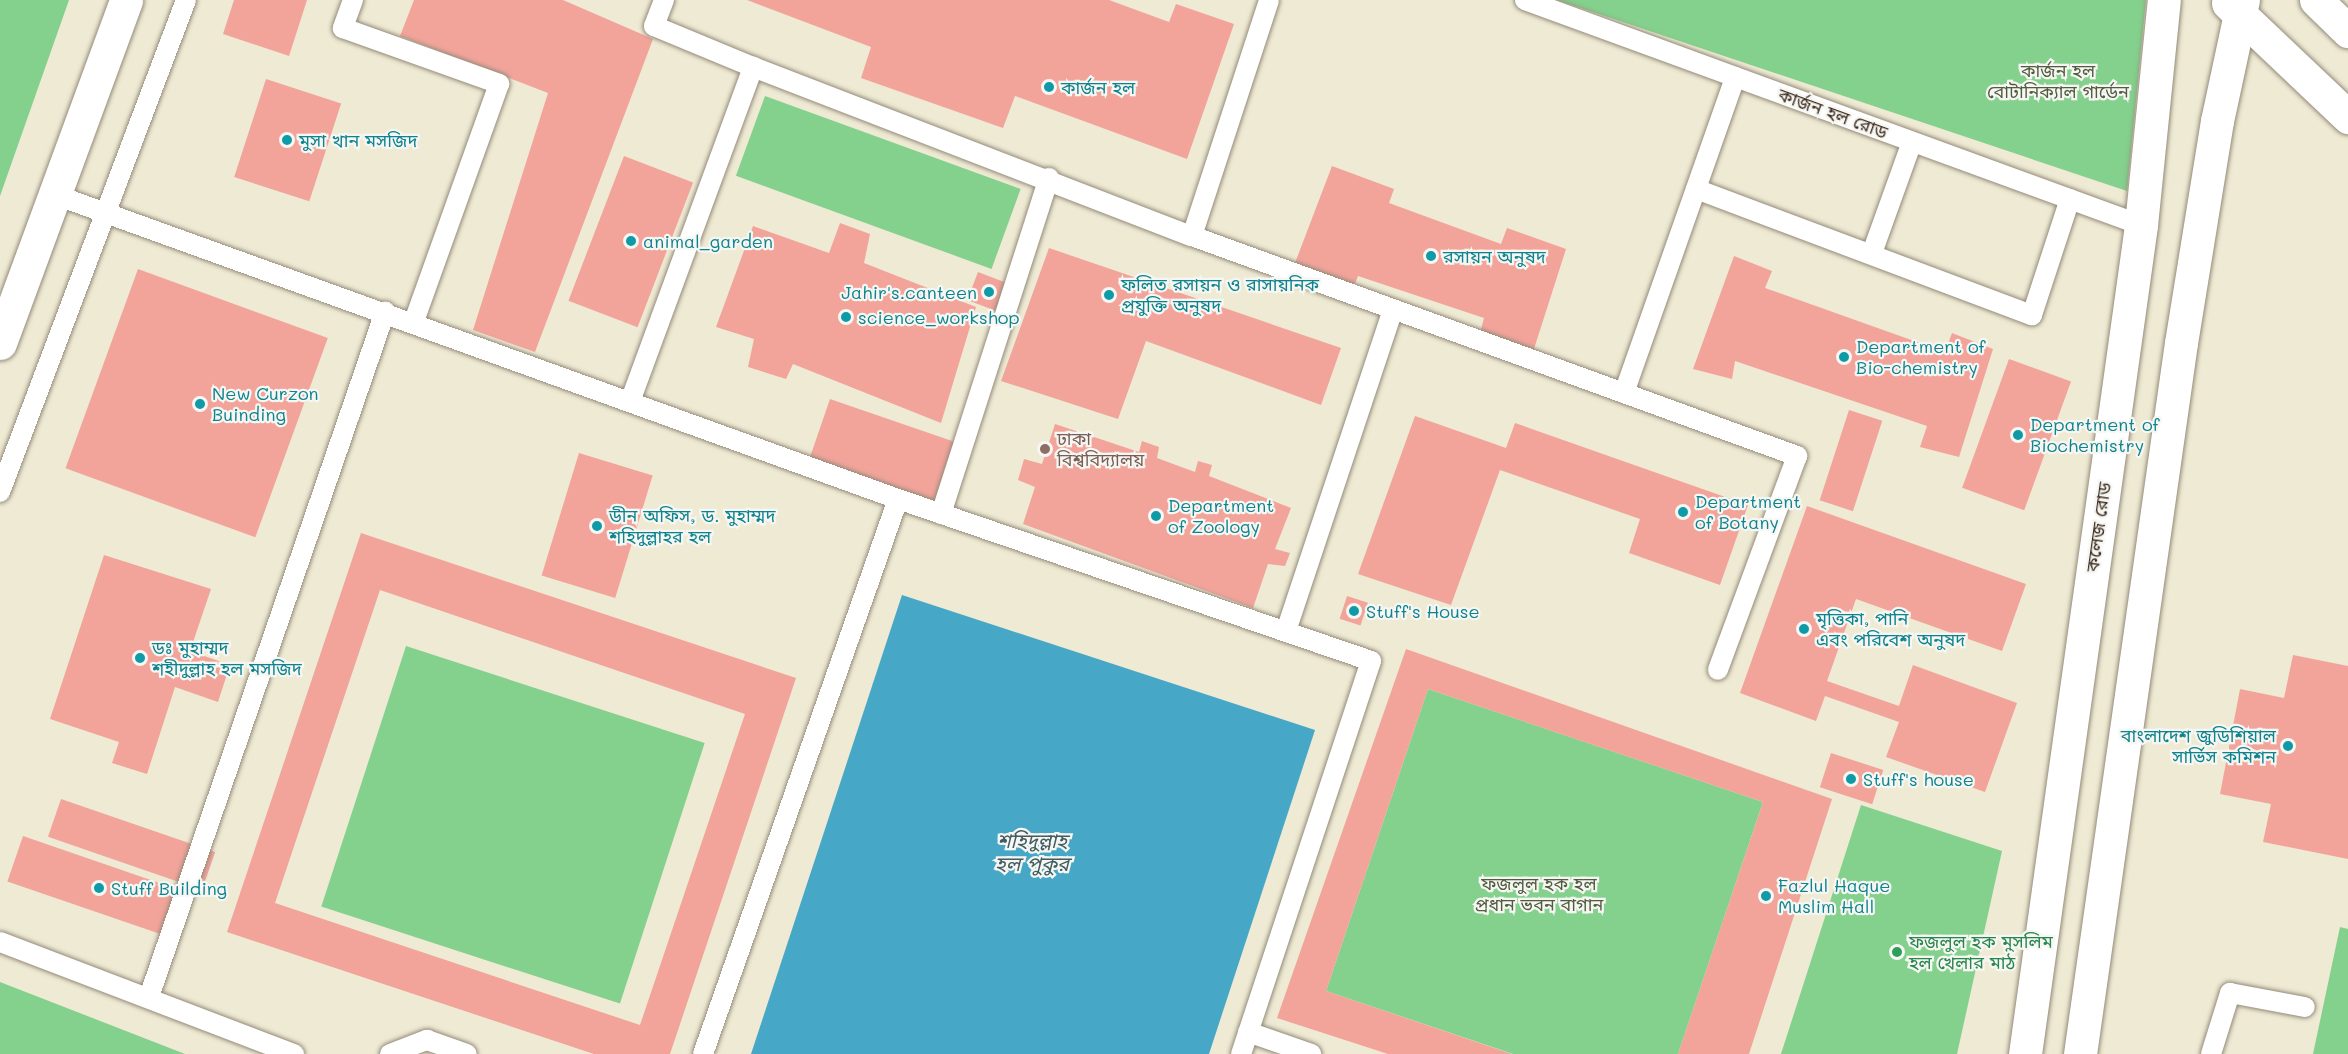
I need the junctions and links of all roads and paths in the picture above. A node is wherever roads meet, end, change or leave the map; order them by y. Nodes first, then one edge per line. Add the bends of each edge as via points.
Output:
1 (126, 0) edge
2 (186, 0) edge
3 (353, 0) edge
4 (664, 0) edge
5 (1269, 0) edge
6 (1525, 0) edge
7 (2164, 0) edge
8 (2316, 0) edge
9 (2236, 6) edge
10 (2348, 31) edge
11 (753, 67) junction
12 (1736, 77) junction
13 (2348, 117) edge
14 (1912, 142) junction
15 (1049, 178) junction
16 (1696, 189) junction
17 (53, 194) junction
18 (2070, 199) junction
19 (106, 212) junction
20 (2141, 225) junction
21 (1192, 236) junction
22 (1872, 253) junction
23 (1393, 310) junction
24 (385, 312) junction
25 (414, 321) junction
26 (0, 342) edge
27 (1624, 393) junction
28 (631, 399) junction
29 (0, 492) edge
30 (898, 500) junction
31 (941, 514) junction
32 (1287, 631) junction
33 (1718, 670) dead end
34 (0, 942) edge
35 (149, 997) junction
36 (2305, 1007) dead end
37 (1248, 1032) junction
38 (294, 1054) edge
39 (390, 1054) edge
40 (467, 1054) edge
41 (703, 1054) edge
42 (1240, 1054) edge
43 (1311, 1054) edge
44 (2025, 1054) edge
45 (2080, 1054) edge
46 (2211, 1054) edge

1 - 17 main road
2 - 19 lane
3 - 25 lane via 343,28 499,84
4 - 11 lane via 654,26
5 - 21 lane
6 - 12 lane, কার্জন হল রোড
7 - 20 main road, কলেজ রোড
8 - 10 main road
9 - 13 main road
9 - 45 main road via 2181,343
11 - 15 lane
11 - 28 lane
12 - 14 lane, কার্জন হল রোড
12 - 16 lane
14 - 18 lane, কার্জন হল রোড
14 - 22 lane
15 - 21 lane
15 - 31 lane
16 - 22 lane
16 - 27 lane
17 - 19 lane
17 - 26 main road
18 - 20 lane, কার্জন হল রোড
18 - 22 lane via 2032,315
19 - 24 lane
19 - 29 lane
20 - 44 main road, কলেজ রোড
21 - 23 lane
23 - 27 lane
23 - 32 lane
24 - 25 lane
24 - 35 lane
25 - 28 lane
27 - 33 lane via 1797,456
28 - 30 lane
30 - 31 lane
30 - 41 lane
31 - 32 lane
32 - 37 lane via 1371,661
34 - 35 lane
35 - 38 lane
36 - 46 lane via 2230,993
37 - 42 lane
37 - 43 lane
39 - 40 lane via 427,1041

